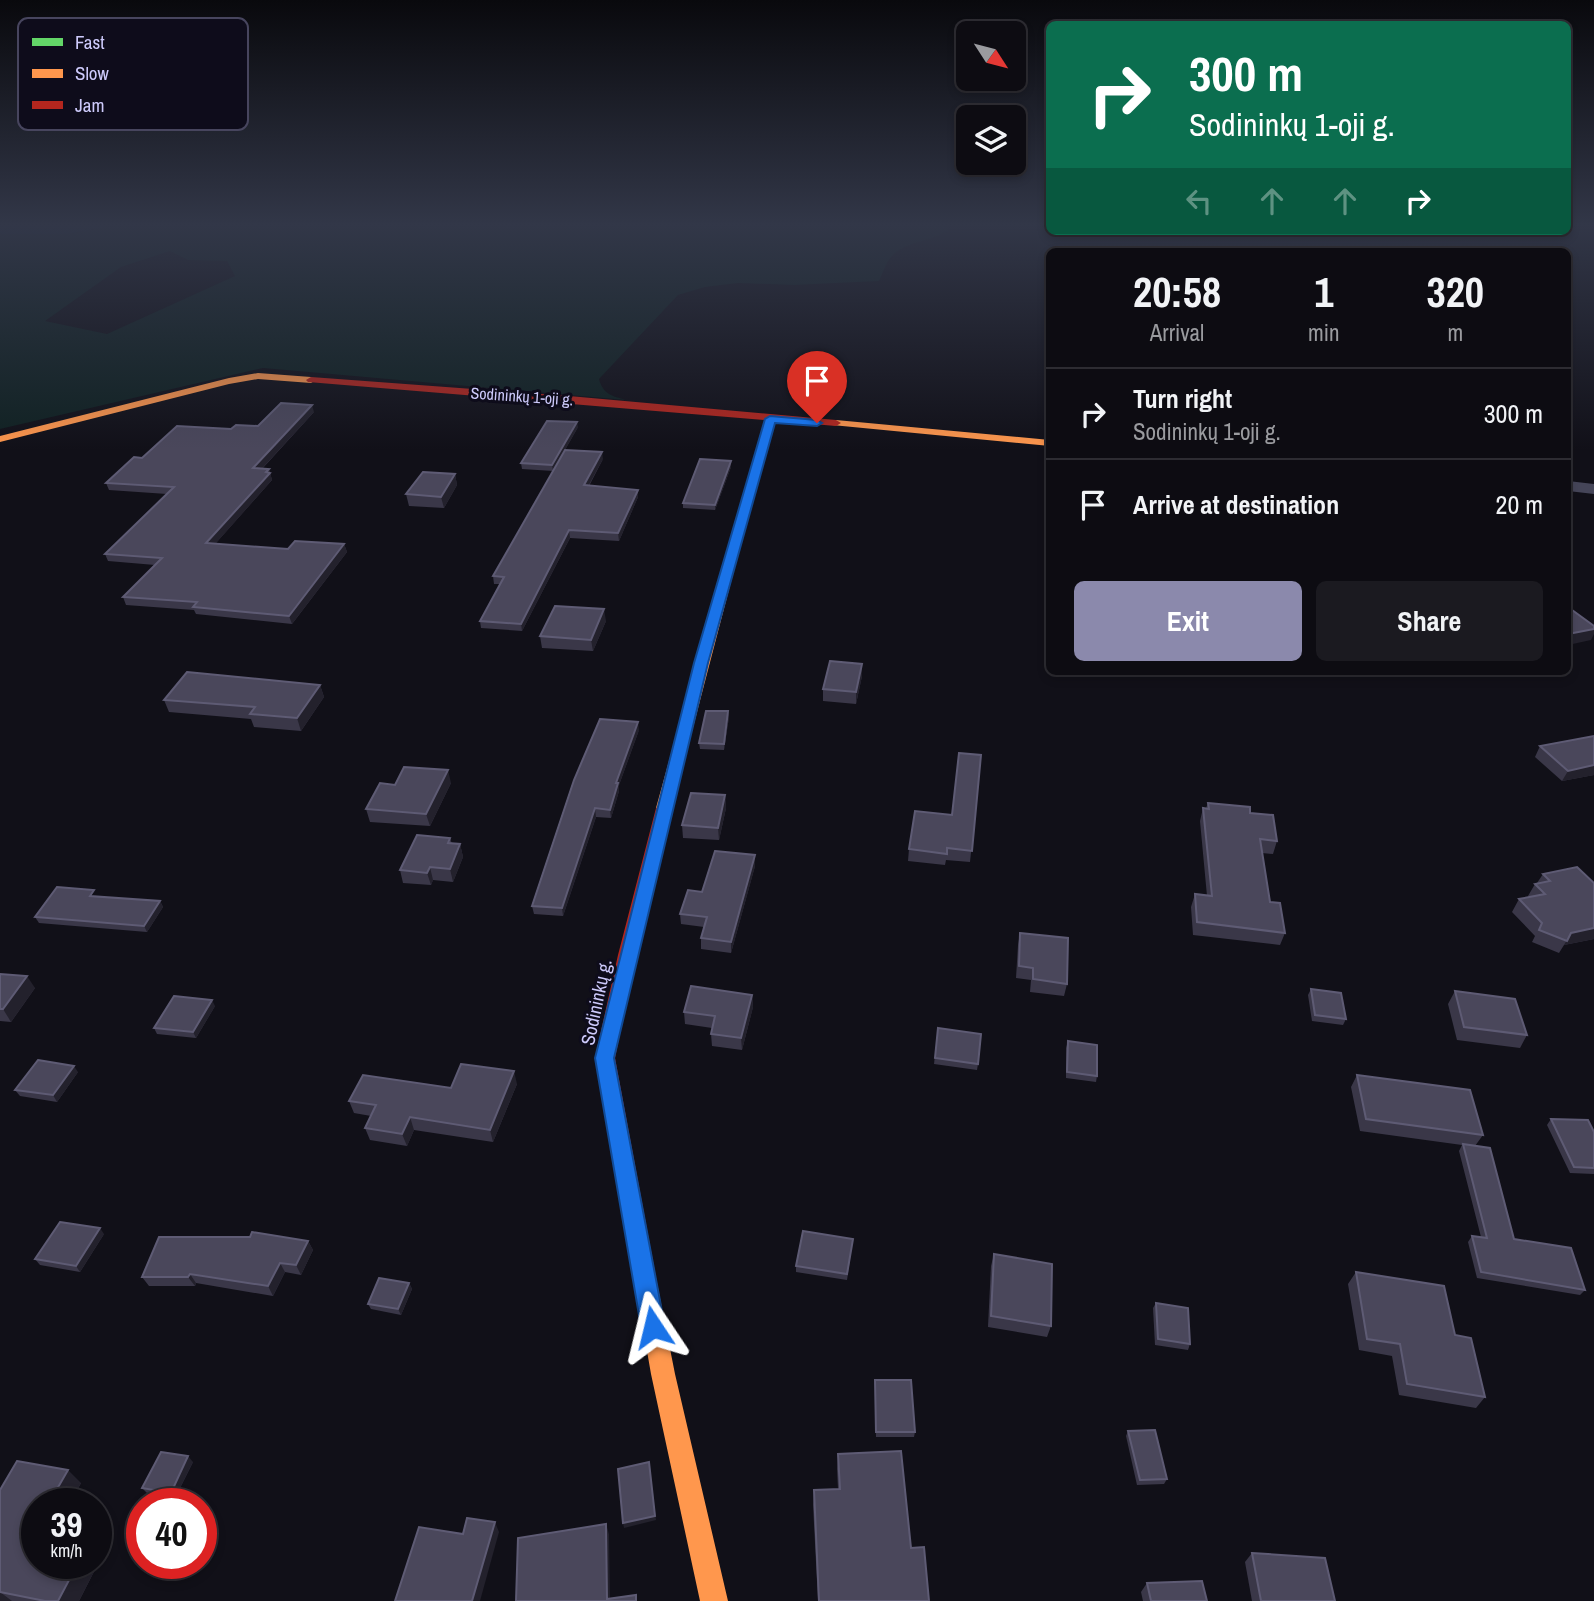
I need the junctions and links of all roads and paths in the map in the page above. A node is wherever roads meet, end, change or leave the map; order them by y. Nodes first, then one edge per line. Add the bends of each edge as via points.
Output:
1 (770, 419) junction
2 (0, 439) edge
3 (1046, 443) edge
4 (1571, 486) edge
5 (1594, 489) edge
6 (714, 1601) edge

1 - 2 street, Sodininkų 1-oji g. via 258,376
1 - 3 street, Sodininkų 1-oji g.
1 - 6 street, Sodininkų g. via 701,663 605,1058 660,1362
4 - 5 street

